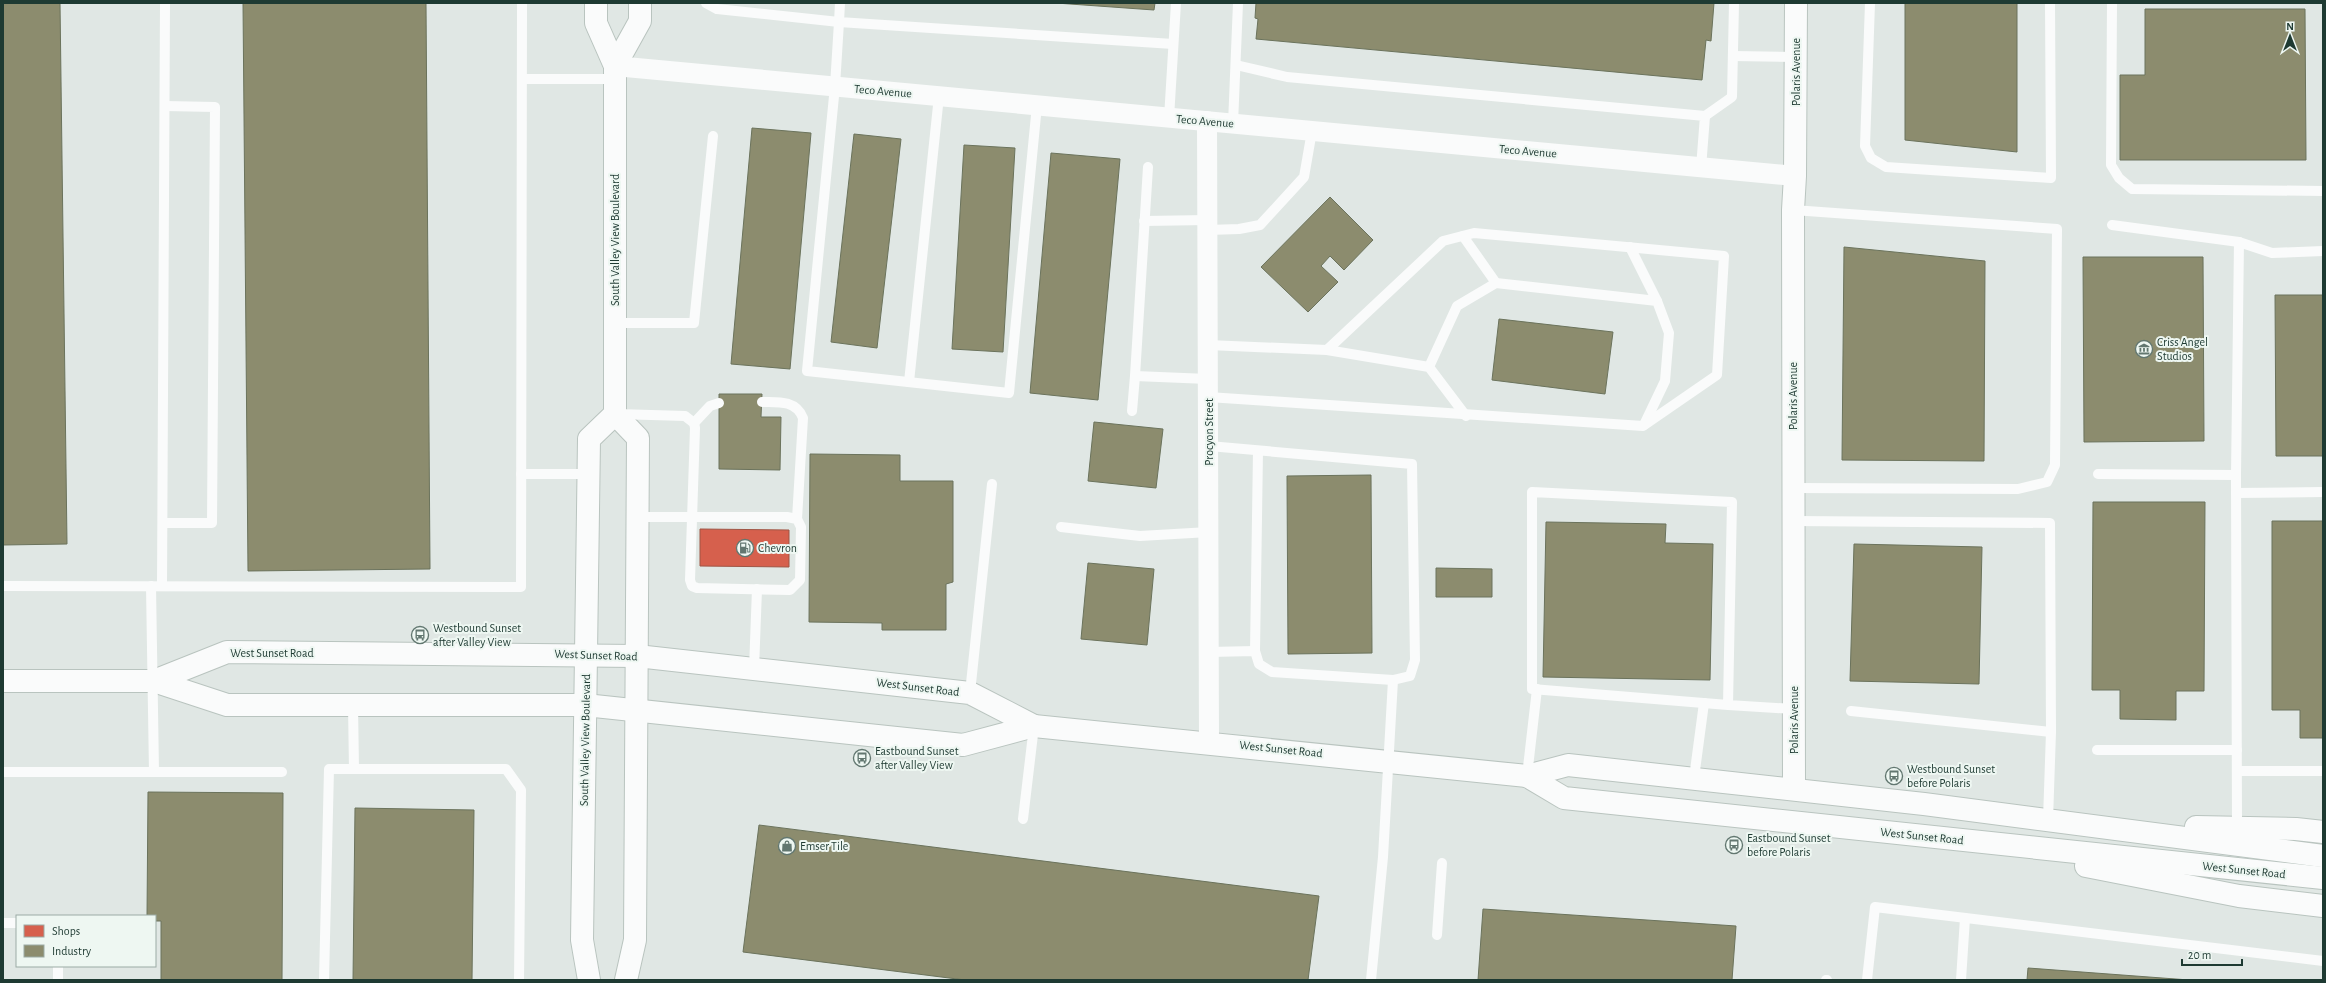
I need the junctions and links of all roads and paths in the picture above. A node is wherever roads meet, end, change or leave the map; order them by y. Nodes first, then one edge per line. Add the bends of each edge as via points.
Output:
1 (165, 3) edge
2 (522, 3) edge
3 (596, 3) edge
4 (640, 3) edge
5 (706, 3) edge
6 (840, 3) edge
7 (1176, 3) edge
8 (1238, 3) edge
9 (1734, 3) edge
10 (1796, 3) edge
11 (1870, 3) edge
12 (2050, 3) edge
13 (2112, 3) edge
14 (839, 22) junction
15 (1173, 44) junction
16 (1733, 56) junction
17 (1796, 57) junction
18 (1236, 64) junction
19 (615, 73) junction
20 (522, 79) junction
21 (835, 86) junction
22 (939, 96) junction
23 (1037, 105) junction
24 (165, 106) junction
25 (1705, 116) junction
26 (1169, 118) junction
27 (1207, 121) junction
28 (1233, 124) junction
29 (1312, 131) junction
30 (713, 136) dead end
31 (1148, 167) dead end
32 (1701, 168) junction
33 (1795, 176) junction
34 (2323, 191) edge
35 (1793, 210) junction
36 (1144, 221) junction
37 (1208, 225) junction
38 (2112, 225) dead end
39 (1463, 236) junction
40 (2239, 242) junction
41 (1630, 248) junction
42 (2323, 251) edge
43 (1496, 283) junction
44 (1658, 301) junction
45 (615, 323) junction
46 (1208, 345) junction
47 (1327, 350) junction
48 (1429, 366) junction
49 (1135, 376) junction
50 (909, 382) junction
51 (1208, 388) junction
52 (762, 402) dead end
53 (719, 403) dead end
54 (1132, 411) dead end
55 (615, 414) junction
56 (1466, 416) junction
57 (694, 423) junction
58 (1643, 426) junction
59 (1209, 446) junction
60 (1258, 451) junction
61 (521, 474) junction
62 (588, 474) junction
63 (2098, 474) dead end
64 (2236, 475) junction
65 (992, 484) dead end
66 (1794, 488) junction
67 (2323, 492) edge
68 (2236, 493) junction
69 (638, 517) junction
70 (692, 517) junction
71 (797, 519) junction
72 (1794, 521) junction
73 (163, 523) junction
74 (1061, 527) dead end
75 (1209, 532) junction
76 (3, 586) edge
77 (151, 586) junction
78 (162, 586) junction
79 (757, 589) junction
80 (1254, 651) junction
81 (1210, 652) junction
82 (586, 654) junction
83 (637, 656) junction
84 (754, 668) junction
85 (1393, 680) junction
86 (3, 681) edge
87 (154, 681) junction
88 (1537, 689) junction
89 (970, 693) junction
90 (1704, 703) junction
91 (353, 705) junction
92 (585, 705) junction
93 (1728, 705) junction
94 (636, 709) junction
95 (1794, 709) junction
96 (1851, 711) dead end
97 (1034, 726) junction
98 (2051, 732) junction
99 (1210, 742) junction
100 (2097, 750) dead end
101 (2237, 750) junction
102 (1387, 760) junction
103 (354, 769) junction
104 (2237, 771) junction
105 (2323, 771) edge
106 (3, 772) edge
107 (154, 772) junction
108 (282, 772) dead end
109 (1527, 776) junction
110 (1694, 778) junction
111 (1794, 789) junction
112 (1023, 819) dead end
113 (2048, 820) junction
114 (2086, 825) junction
115 (2237, 828) junction
116 (2323, 832) edge
117 (1938, 838) junction
118 (2323, 856) edge
119 (1442, 863) dead end
120 (2323, 878) edge
121 (2323, 906) edge
122 (1965, 918) junction
123 (3, 923) edge
124 (16, 923) edge
125 (1437, 935) dead end
126 (2323, 961) edge
127 (58, 967) edge
128 (58, 980) edge
129 (324, 980) edge
130 (519, 980) edge
131 (589, 980) edge
132 (626, 980) edge
133 (1371, 980) edge
134 (1867, 980) edge
135 (1961, 980) edge

1 - 24 lane
2 - 20 lane
3 - 19 main road, South Valley View Boulevard via 596,23
4 - 19 main road, South Valley View Boulevard via 640,21
5 - 14 lane via 717,9
6 - 14 lane
7 - 15 lane
8 - 18 lane
9 - 16 lane
10 - 17 main road, Polaris Avenue
11 - 12 lane via 1865,146 1871,158 1886,166 2051,178
13 - 34 lane via 2111,165 2119,178 2132,189
14 - 15 lane
14 - 21 lane
15 - 26 lane
16 - 17 lane
16 - 25 lane via 1732,97
17 - 33 main road, Polaris Avenue
18 - 25 lane via 1287,77
18 - 28 lane
19 - 20 lane
19 - 21 street, Teco Avenue
19 - 45 main road, South Valley View Boulevard
20 - 61 lane
21 - 22 street, Teco Avenue
21 - 50 lane via 807,370
22 - 23 street, Teco Avenue
22 - 50 lane
23 - 26 street, Teco Avenue
23 - 50 lane via 1008,393
24 - 73 lane
24 - 73 lane via 215,107 215,114 212,523
25 - 32 lane
26 - 27 street, Teco Avenue
27 - 28 street, Teco Avenue
27 - 37 street, Procyon Street
28 - 29 street, Teco Avenue
29 - 32 street, Teco Avenue
29 - 37 lane via 1304,177 1260,225 1238,229
30 - 45 lane via 694,323
31 - 36 lane
32 - 33 street, Teco Avenue
33 - 35 main road, Polaris Avenue
35 - 66 main road, Polaris Avenue
35 - 66 lane via 2057,229 2055,465 2047,482 2018,489
36 - 37 lane
36 - 49 lane
37 - 46 street, Procyon Street
38 - 40 lane
39 - 41 lane via 1474,233
39 - 43 lane
39 - 47 lane via 1443,241
40 - 42 lane via 2272,253
40 - 64 lane
41 - 44 lane
41 - 58 lane via 1724,256 1717,375
43 - 44 lane
43 - 48 lane via 1457,306
44 - 58 lane via 1669,333 1665,381
45 - 55 main road, South Valley View Boulevard
46 - 47 lane
46 - 51 street, Procyon Street
47 - 48 lane
48 - 56 lane
49 - 51 lane
49 - 54 lane
51 - 56 lane
51 - 59 street, Procyon Street
52 - 71 lane via 786,403 800,411 803,418
53 - 57 lane via 710,406
55 - 57 lane via 685,416
55 - 62 main road, South Valley View Boulevard via 589,439
55 - 69 main road via 638,438
56 - 58 lane
57 - 70 lane
59 - 60 lane
59 - 75 street, Procyon Street
60 - 80 lane
60 - 85 lane via 1412,464 1415,660 1410,676
61 - 62 lane
61 - 78 lane via 521,587
62 - 82 main road, South Valley View Boulevard
63 - 64 lane
64 - 68 lane
65 - 89 lane
66 - 72 main road, Polaris Avenue
67 - 68 lane
68 - 101 lane
69 - 70 lane
69 - 83 main road
70 - 71 lane
70 - 79 lane via 692,586
71 - 79 lane via 801,527 800,580 790,590
72 - 95 main road, Polaris Avenue
72 - 98 lane via 2050,523
73 - 78 lane
74 - 75 lane via 1140,536
75 - 81 street, Procyon Street
76 - 77 lane
77 - 78 lane
77 - 87 lane
79 - 84 lane
80 - 81 lane
80 - 85 lane via 1259,664 1272,672
81 - 99 street, Procyon Street
82 - 83 main road, West Sunset Road
82 - 87 main road, West Sunset Road via 227,652
82 - 92 main road, South Valley View Boulevard
83 - 84 main road, West Sunset Road
83 - 94 main road
84 - 89 main road, West Sunset Road
85 - 102 lane
86 - 87 main road, West Sunset Road
87 - 91 main road, West Sunset Road via 226,705
87 - 107 lane
88 - 90 lane
88 - 93 lane via 1532,689 1532,492 1732,502
88 - 109 lane
89 - 97 main road, West Sunset Road
90 - 93 lane
90 - 110 lane
91 - 92 main road, West Sunset Road
91 - 103 lane
92 - 94 main road, West Sunset Road
92 - 131 main road, South Valley View Boulevard via 582,940
93 - 95 lane
94 - 97 main road, West Sunset Road via 963,745
94 - 132 main road via 635,940
95 - 111 main road, Polaris Avenue
96 - 98 lane
97 - 99 main road, West Sunset Road
97 - 112 lane
98 - 113 lane
99 - 102 main road, West Sunset Road
100 - 101 lane
101 - 104 lane
102 - 109 main road, West Sunset Road
102 - 133 lane via 1383,857
103 - 129 lane via 329,769
103 - 130 lane via 506,769 521,790
104 - 105 lane
104 - 115 lane
106 - 107 lane
107 - 108 lane
109 - 110 main road, West Sunset Road via 1568,764
109 - 117 main road, West Sunset Road via 1564,798
110 - 111 main road, West Sunset Road
111 - 113 main road, West Sunset Road
113 - 114 main road, West Sunset Road
114 - 115 main road
114 - 118 main road, West Sunset Road
115 - 116 main road
117 - 120 main road, West Sunset Road
117 - 121 main road via 2239,896
119 - 125 lane
122 - 126 lane
122 - 134 lane via 1875,907
122 - 135 lane
123 - 124 lane
127 - 128 lane

